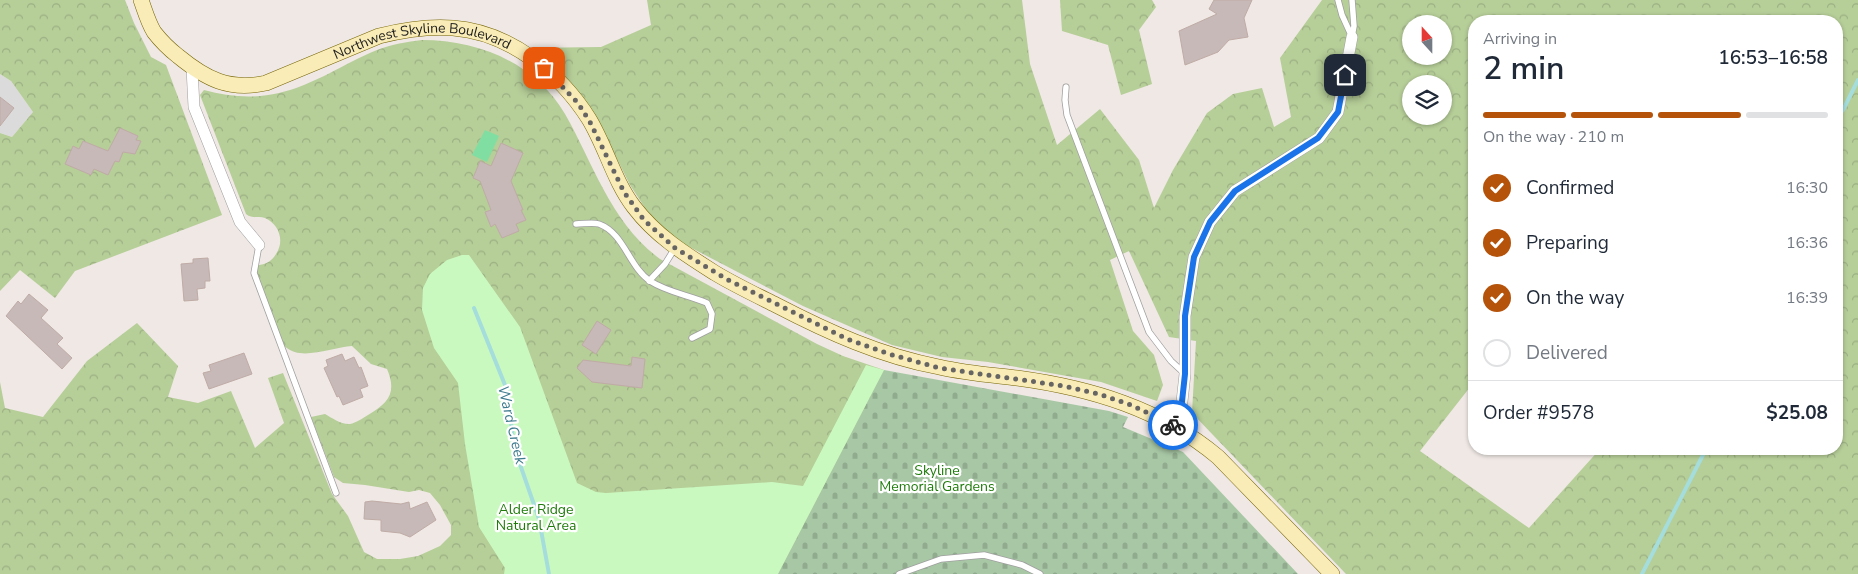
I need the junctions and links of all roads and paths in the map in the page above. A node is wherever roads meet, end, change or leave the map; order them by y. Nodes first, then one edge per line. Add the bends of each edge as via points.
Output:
1 (141, 0) edge
2 (1338, 0) edge
3 (1352, 0) edge
4 (1352, 37) junction
5 (192, 68) junction
6 (1066, 87) dead end
7 (576, 224) dead end
8 (260, 244) joint
9 (675, 248) junction
10 (649, 281) junction
11 (692, 338) dead end
12 (1185, 374) junction
13 (1179, 429) junction
14 (336, 493) dead end
15 (899, 574) edge
16 (1040, 574) edge
17 (1332, 574) edge

1 - 5 main road, Northwest Skyline Boulevard via 162,42
2 - 4 lane
3 - 4 lane
4 - 12 street via 1338,112 1318,138 1235,191 1210,222 1194,257 1185,316
5 - 8 street via 194,107 240,222
5 - 9 main road, Northwest Skyline Boulevard via 216,81 251,86 279,79 398,31 456,28 489,36 521,50 578,103 633,206
6 - 12 lane via 1067,115 1149,332
7 - 10 lane via 599,224 612,233
8 - 14 lane via 254,273
9 - 10 lane
9 - 13 main road, Northwest Skyline Boulevard via 728,280 847,339 939,368 1099,394 1131,405
10 - 11 lane via 707,303 712,314 710,329
12 - 13 street
13 - 17 main road, Northwest Skyline Boulevard via 1218,457
15 - 16 lane via 941,559 984,555 1022,565

